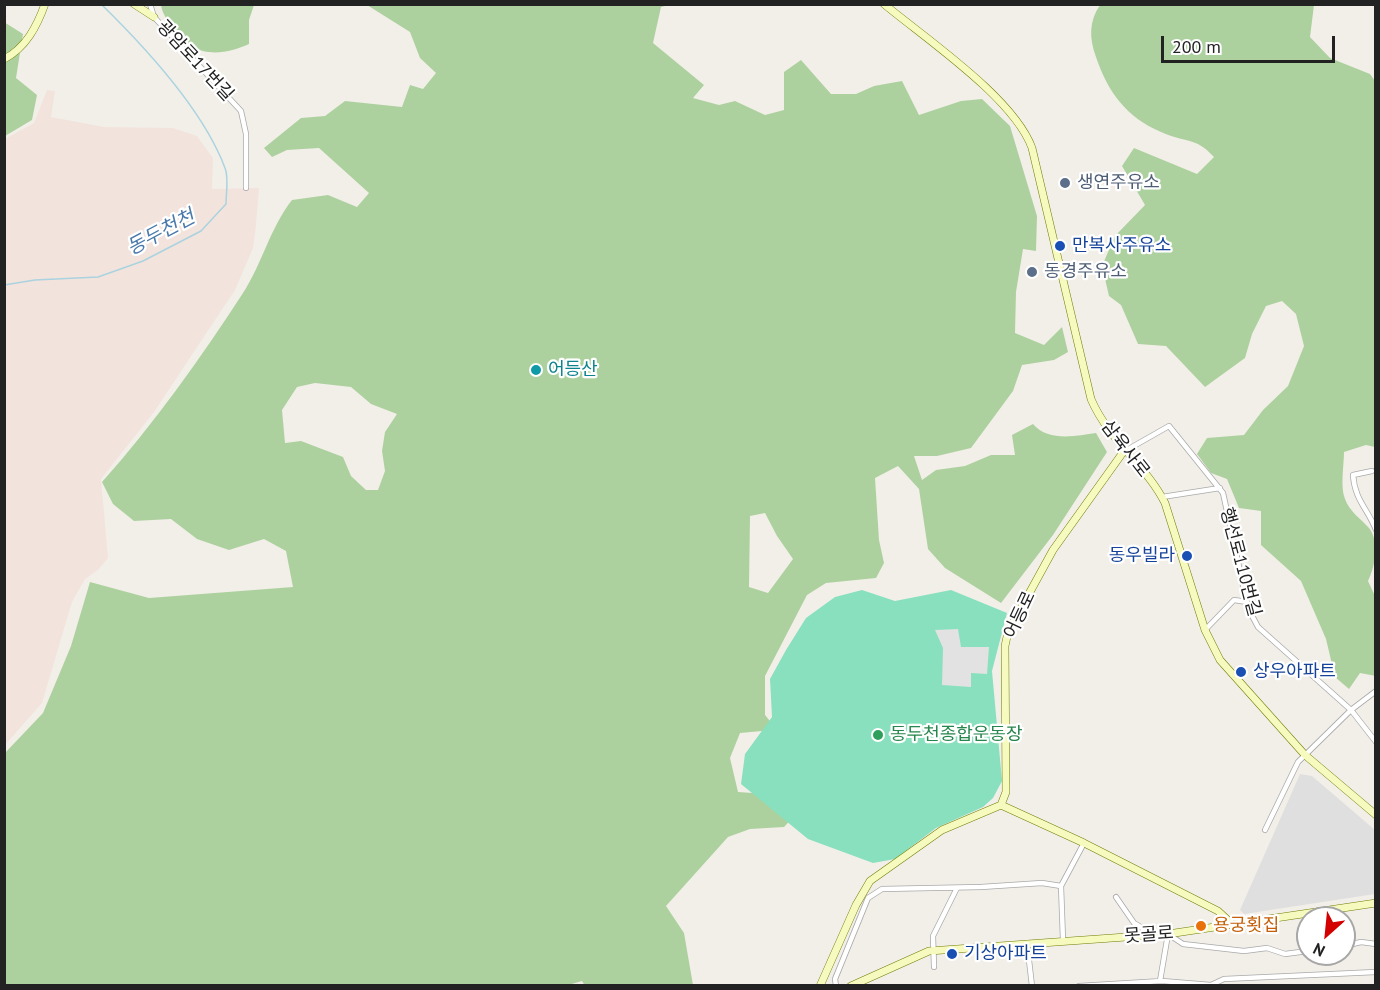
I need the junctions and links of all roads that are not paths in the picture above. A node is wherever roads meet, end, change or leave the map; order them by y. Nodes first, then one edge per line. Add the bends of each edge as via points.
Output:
1 (45, 4) edge
2 (134, 4) edge
3 (150, 4) edge
4 (884, 4) edge
5 (154, 17) junction
6 (4, 59) edge
7 (246, 188) dead end
8 (1124, 451) junction
9 (1372, 471) dead end
10 (1220, 488) junction
11 (1162, 497) junction
12 (1376, 530) edge
13 (1247, 602) junction
14 (1205, 630) junction
15 (1376, 691) edge
16 (1352, 710) junction
17 (1376, 742) edge
18 (1305, 754) junction
19 (1001, 805) junction
20 (1376, 815) edge
21 (1265, 830) dead end
22 (1084, 843) junction
23 (1061, 886) junction
24 (957, 888) junction
25 (1116, 897) dead end
26 (1376, 903) edge
27 (1356, 907) edge
28 (1296, 917) edge
29 (1232, 924) junction
30 (1168, 934) junction
31 (1154, 935) junction
32 (1064, 940) junction
33 (1027, 943) junction
34 (1356, 943) edge
35 (1376, 944) edge
36 (932, 951) junction
37 (1296, 953) edge
38 (934, 968) dead end
39 (1376, 972) edge
40 (1160, 981) junction
41 (1213, 985) edge
42 (820, 986) edge
43 (836, 986) edge
44 (851, 986) edge
45 (1032, 986) edge
46 (1079, 986) edge

1 - 6 street via 37,25 13,55
2 - 5 street
3 - 5 street, 광암로17번길
4 - 8 street, 삼육사로 via 993,94 1024,129 1032,148 1091,399
5 - 7 street, 광암로17번길 via 241,111 246,134
8 - 10 street, 행선로110번길 via 1169,426
8 - 11 street, 삼육사로
8 - 19 street, 어등로 via 1053,550 1008,632 1006,792
9 - 12 street via 1353,475 1363,510
10 - 11 street
10 - 13 street, 행선로110번길
11 - 14 street, 삼육사로
13 - 14 street via 1234,600
13 - 16 street, 행선로110번길 via 1258,627
14 - 18 street, 삼육사로 via 1226,670
15 - 16 street
16 - 17 street, 행선로110번길
16 - 18 street
18 - 20 street, 삼육사로
18 - 21 street
19 - 22 street
19 - 42 street via 942,830 870,881
22 - 23 street
22 - 29 street via 1218,911
23 - 24 street via 1042,883
23 - 32 street
24 - 36 street via 933,936
24 - 43 street via 875,892 864,908
25 - 31 street via 1134,923
26 - 27 street, 못골로
28 - 29 street, 못골로
29 - 30 street, 못골로
30 - 31 street, 못골로
30 - 37 street via 1183,944
30 - 40 street
31 - 32 street, 못골로
32 - 33 street, 못골로
33 - 36 street, 못골로
33 - 45 street
34 - 35 street
36 - 38 street
36 - 44 street, 못골로
39 - 41 street via 1224,979
40 - 41 street
40 - 46 street

